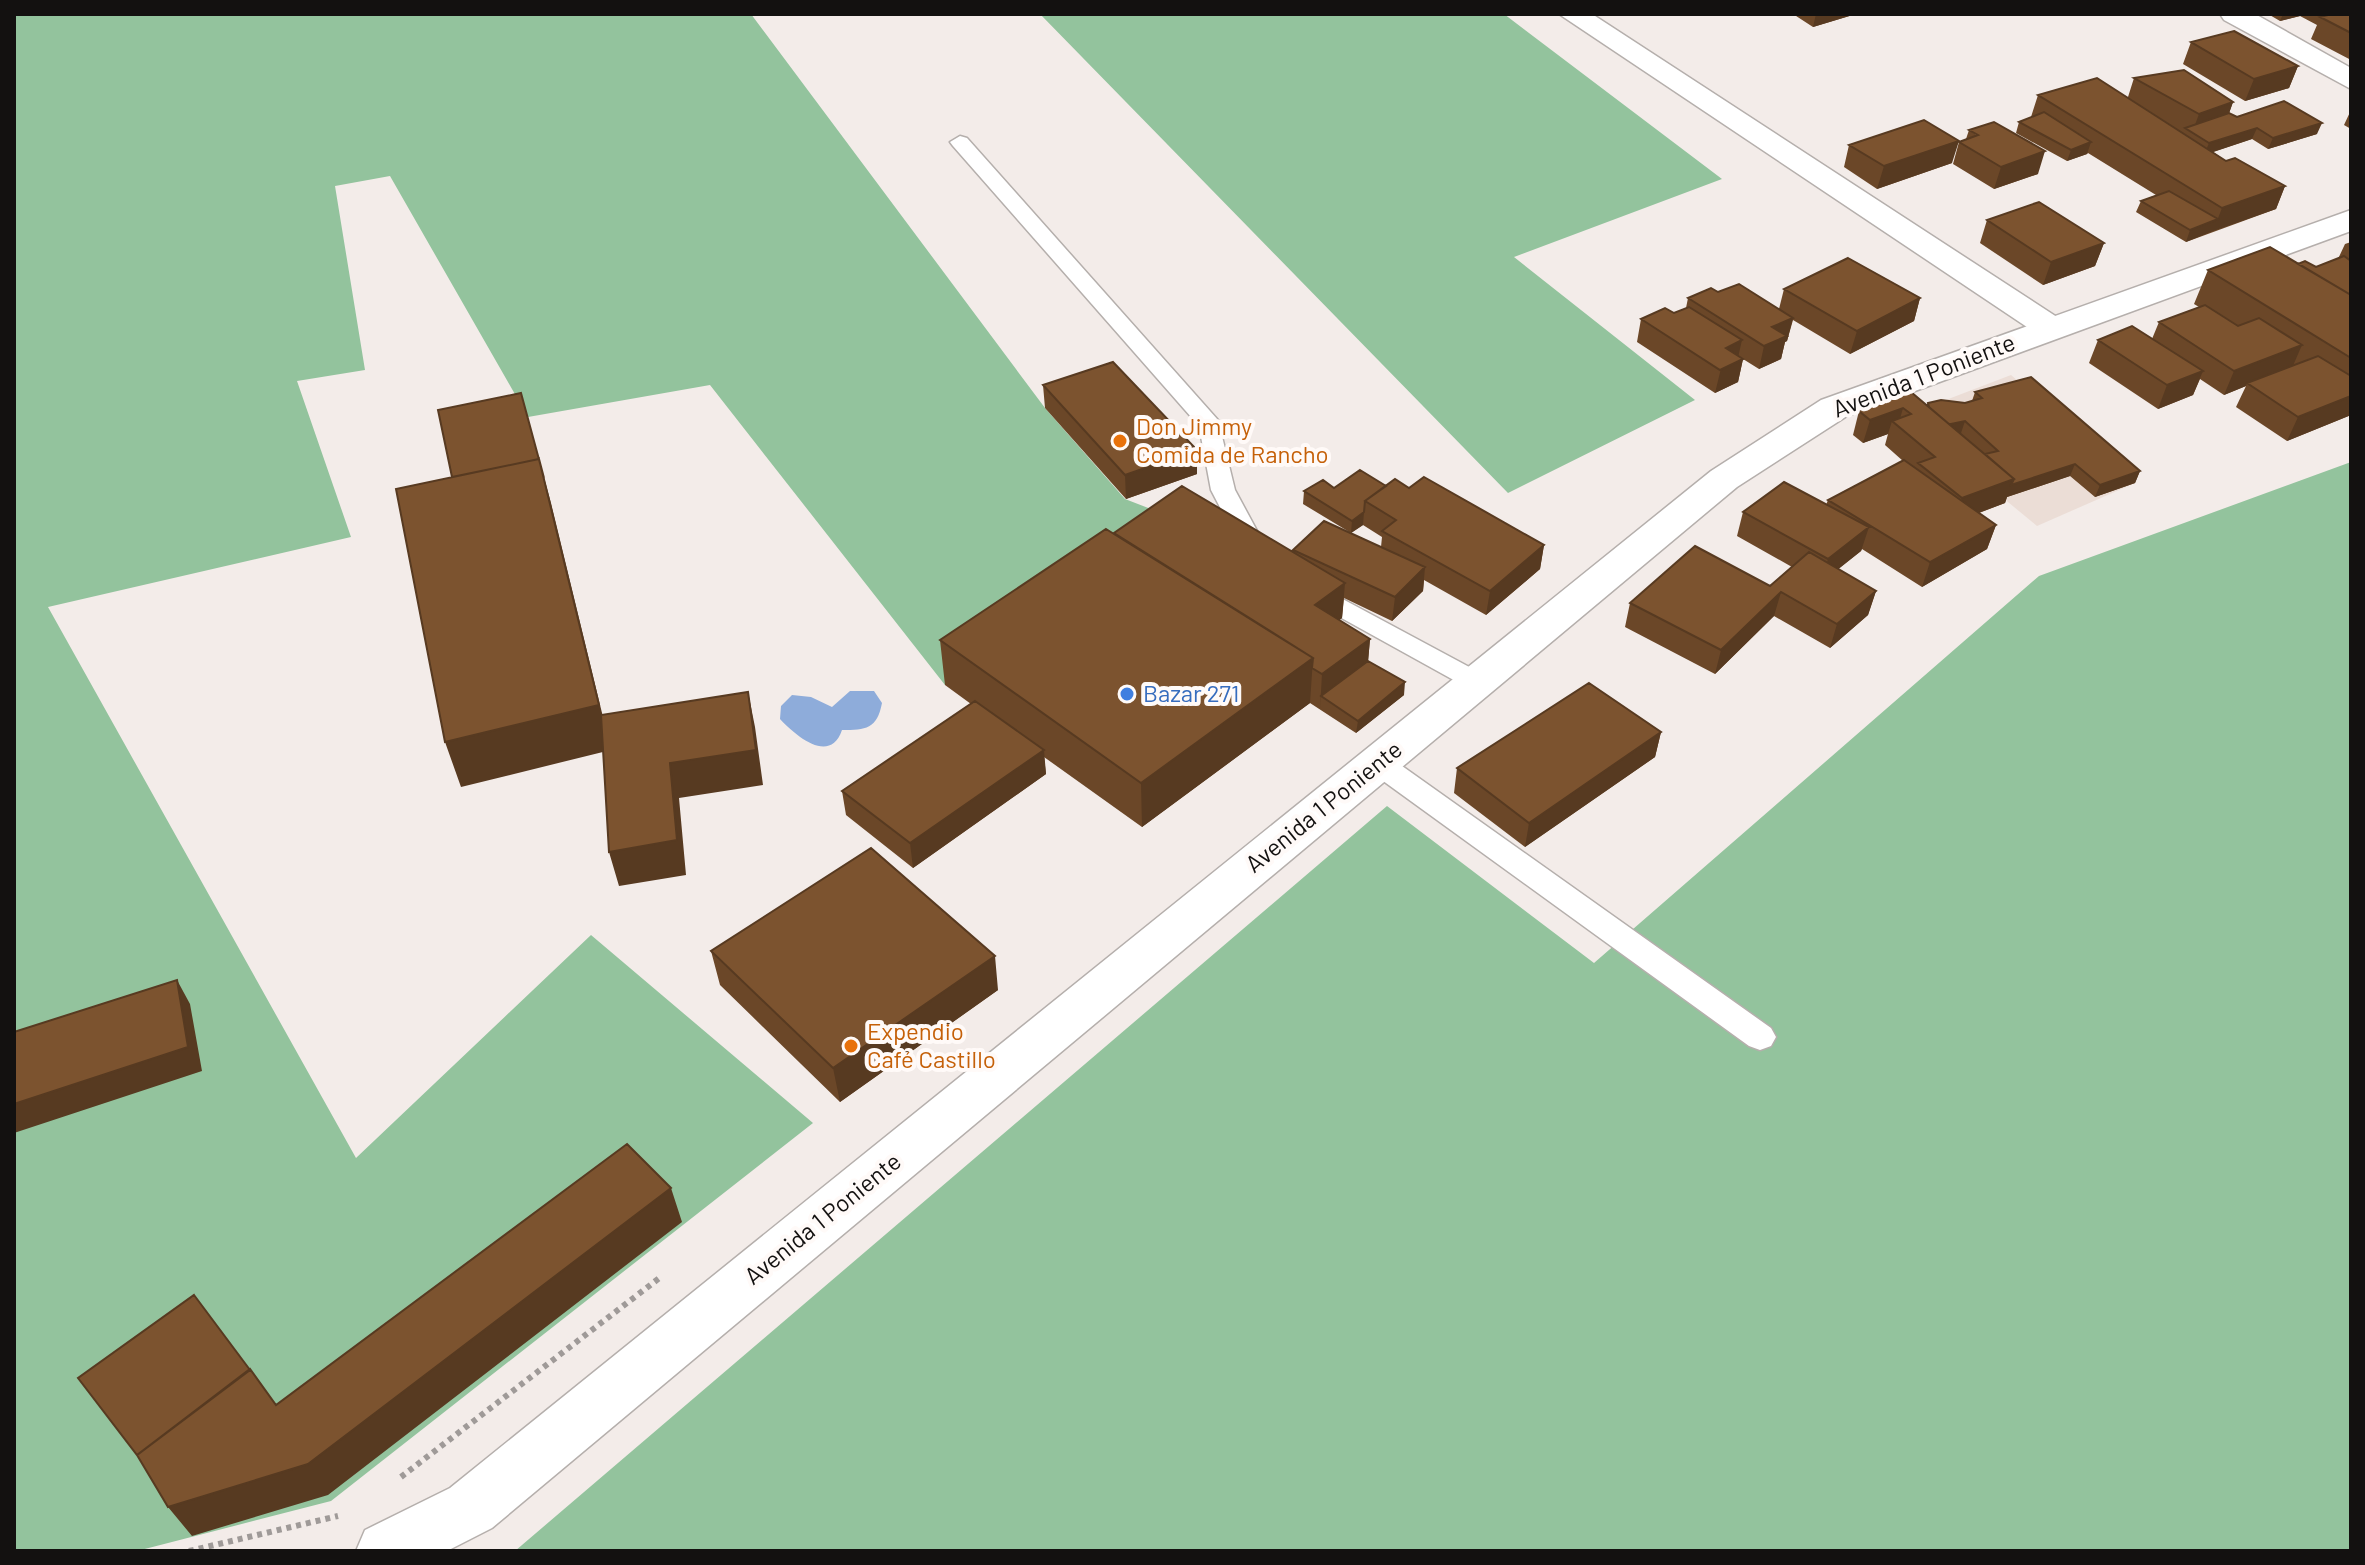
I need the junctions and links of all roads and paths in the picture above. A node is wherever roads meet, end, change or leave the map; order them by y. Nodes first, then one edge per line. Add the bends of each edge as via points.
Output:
1 (1573, 14) edge
2 (2234, 14) edge
3 (2351, 80) edge
4 (960, 142) dead end
5 (2351, 220) edge
6 (2051, 328) junction
7 (1477, 682) junction
8 (1378, 763) junction
9 (1760, 1037) dead end
10 (386, 1551) edge

1 - 6 street
2 - 3 street
4 - 7 lane via 1210,425 1223,490 1261,562
5 - 6 street, Avenida 1 Poniente
6 - 7 street, Avenida 1 Poniente via 1834,408 1724,479
7 - 8 street, Avenida 1 Poniente
8 - 9 lane
8 - 10 street, Avenida 1 Poniente via 471,1508

